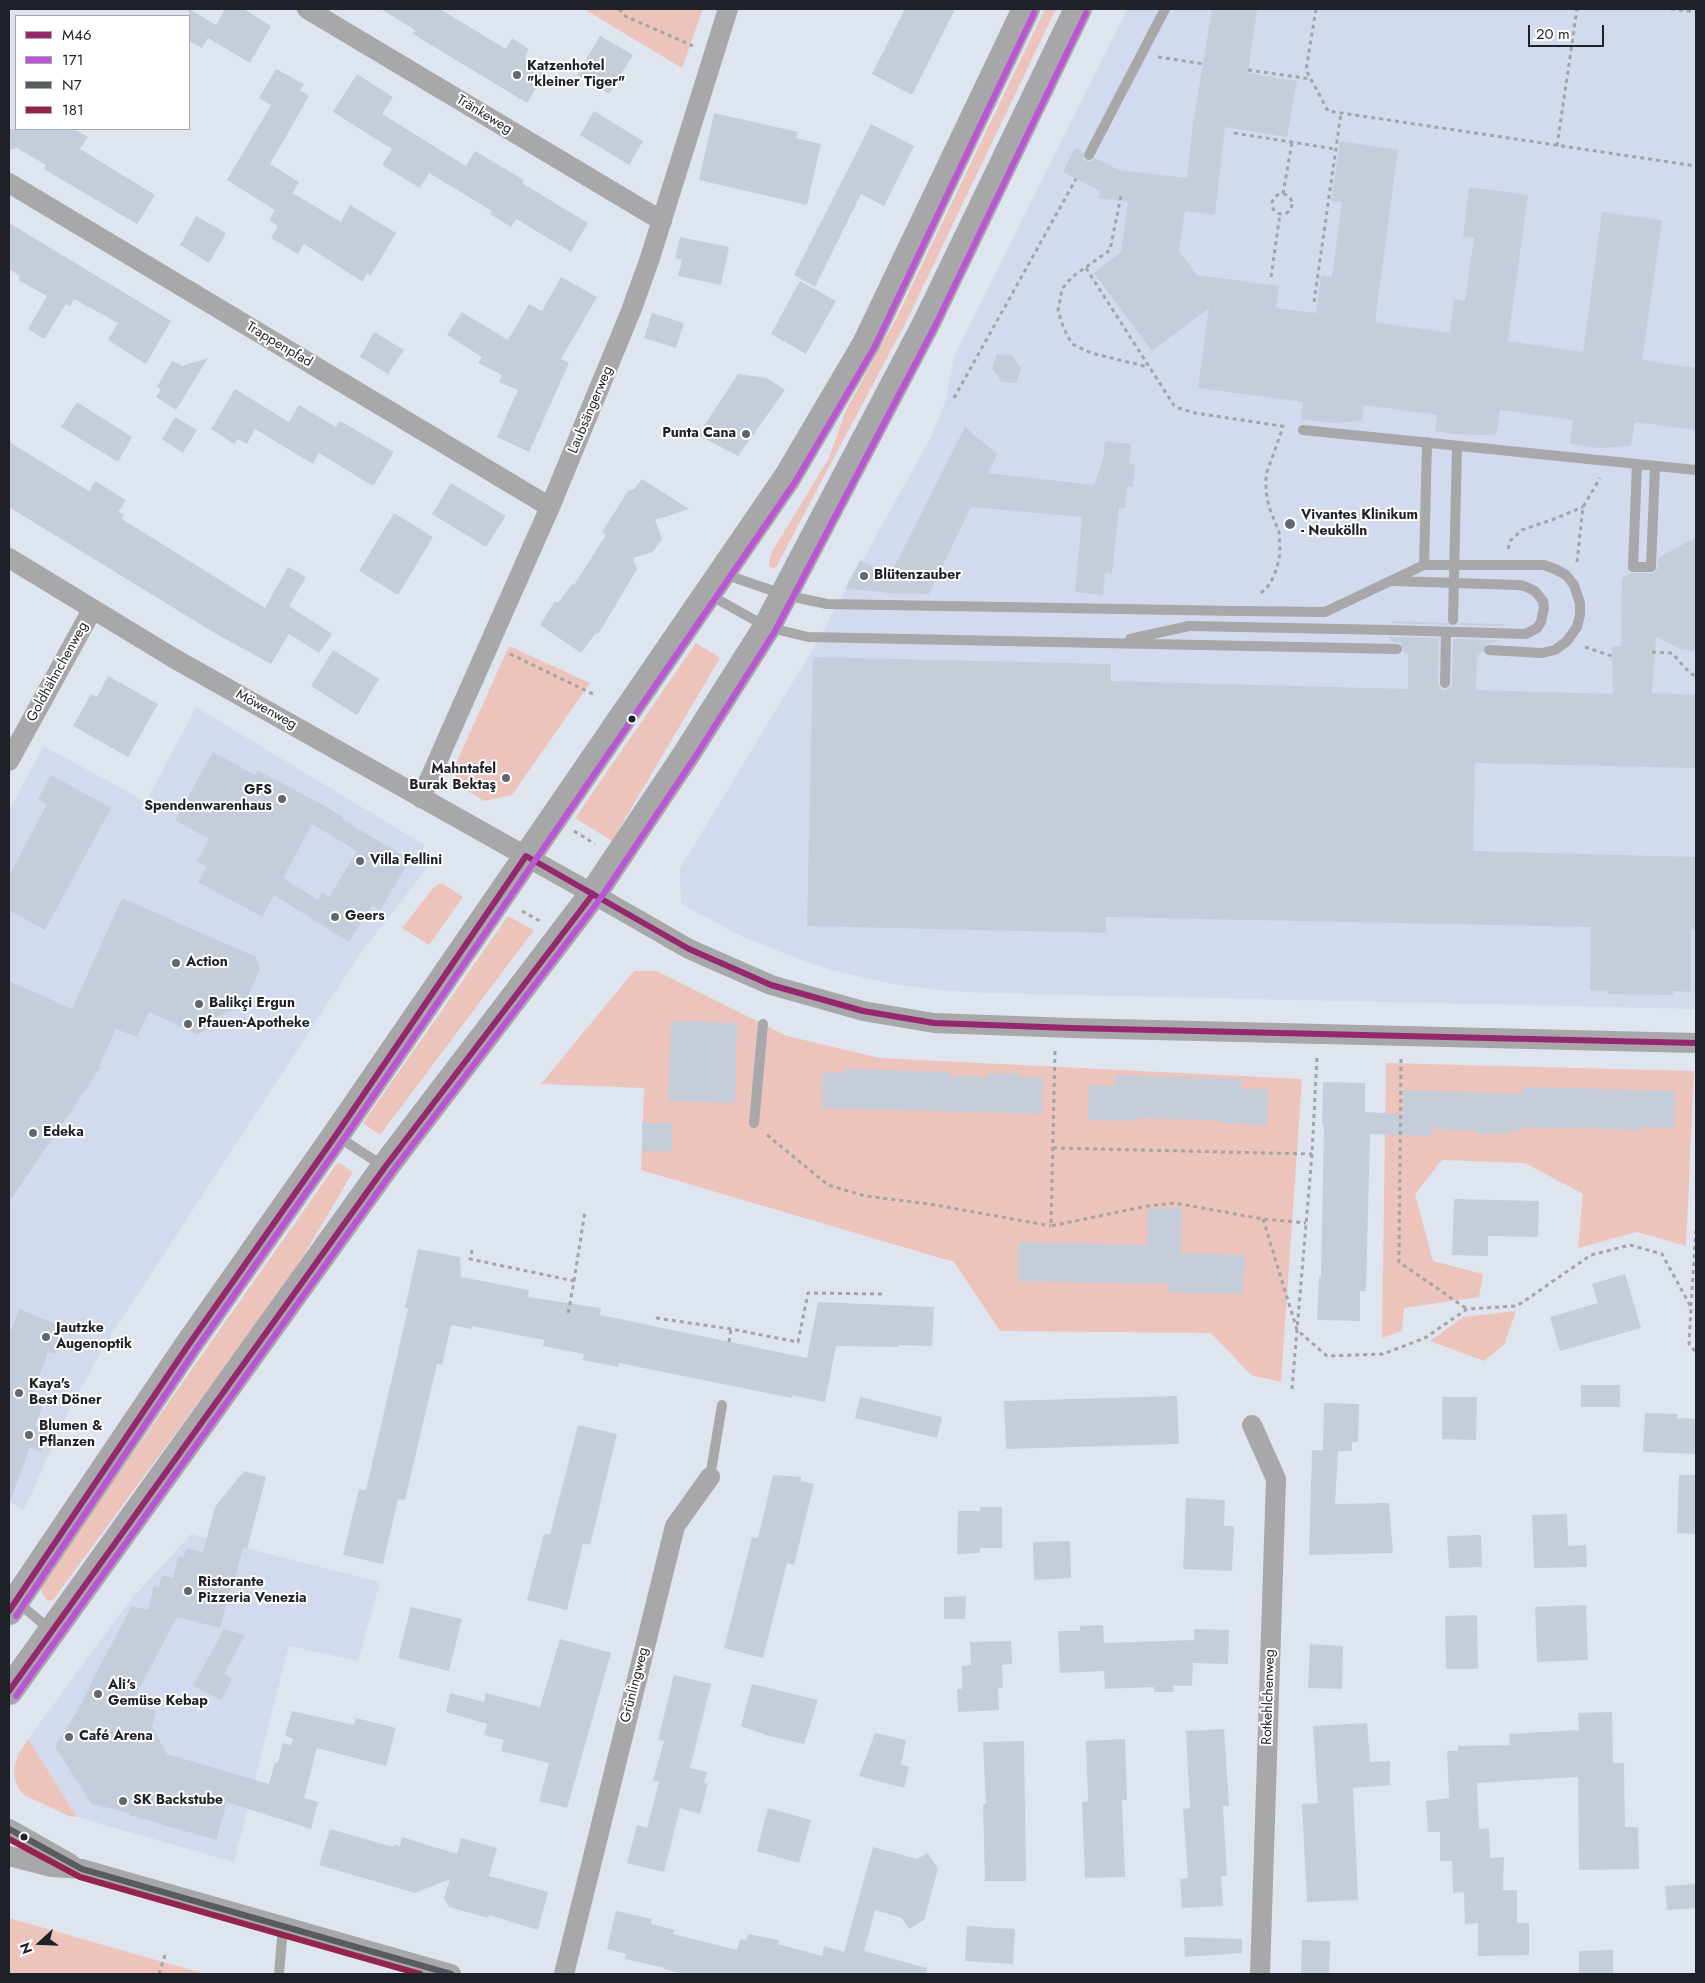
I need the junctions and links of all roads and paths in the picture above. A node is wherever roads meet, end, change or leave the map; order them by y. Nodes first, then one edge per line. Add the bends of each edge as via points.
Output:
1 (307, 9) edge
2 (619, 9) edge
3 (728, 9) edge
4 (1026, 9) edge
5 (1078, 9) edge
6 (1165, 9) edge
7 (1316, 9) edge
8 (1577, 9) edge
9 (1671, 9) edge
10 (1696, 12) edge
11 (698, 48) dead end
12 (1143, 54) junction
13 (1204, 64) dead end
14 (1248, 70) dead end
15 (1311, 79) junction
16 (1341, 113) junction
17 (1234, 133) dead end
18 (1292, 142) junction
19 (1557, 146) junction
20 (1335, 149) junction
21 (1089, 155) dead end
22 (1696, 166) edge
23 (1076, 179) dead end
24 (9, 183) edge
25 (1283, 194) junction
26 (1121, 196) dead end
27 (1280, 214) junction
28 (662, 221) junction
29 (1086, 268) junction
30 (1271, 276) dead end
31 (1314, 302) dead end
32 (1149, 367) junction
33 (954, 398) dead end
34 (1283, 427) junction
35 (1303, 430) joint
36 (1426, 442) junction
37 (1457, 446) junction
38 (1610, 461) junction
39 (1637, 464) junction
40 (1655, 466) junction
41 (1696, 470) edge
42 (550, 507) junction
43 (1583, 507) junction
44 (9, 558) edge
45 (1424, 565) junction
46 (1454, 566) junction
47 (1504, 566) junction
48 (1392, 580) junction
49 (715, 583) junction
50 (1454, 583) junction
51 (1574, 585) junction
52 (785, 595) junction
53 (92, 610) junction
54 (1237, 611) junction
55 (1453, 620) dead end
56 (767, 627) junction
57 (1446, 632) junction
58 (1568, 641) junction
59 (1114, 643) junction
60 (1397, 649) dead end
61 (502, 650) dead end
62 (1490, 650) dead end
63 (1652, 652) dead end
64 (1612, 656) dead end
65 (1696, 677) edge
66 (1445, 683) dead end
67 (593, 694) dead end
68 (9, 761) edge
69 (421, 798) junction
70 (570, 828) dead end
71 (598, 846) dead end
72 (526, 856) junction
73 (593, 894) junction
74 (520, 909) dead end
75 (540, 921) dead end
76 (763, 1024) dead end
77 (1696, 1043) edge
78 (1055, 1050) dead end
79 (1317, 1056) dead end
80 (1401, 1059) dead end
81 (754, 1123) joint
82 (336, 1135) junction
83 (1053, 1148) junction
84 (1312, 1154) junction
85 (385, 1167) junction
86 (586, 1211) dead end
87 (1263, 1219) junction
88 (1306, 1223) junction
89 (1051, 1226) junction
90 (1696, 1229) edge
91 (472, 1250) dead end
92 (574, 1281) junction
93 (885, 1294) dead end
94 (1691, 1307) junction
95 (1467, 1309) junction
96 (568, 1314) dead end
97 (656, 1318) dead end
98 (731, 1328) junction
99 (1297, 1330) junction
100 (728, 1342) dead end
101 (1696, 1352) edge
102 (1292, 1389) dead end
103 (722, 1404) dead end
104 (1252, 1425) dead end
105 (710, 1477) joint
106 (13, 1606) edge
107 (52, 1632) junction
108 (9, 1691) edge
109 (9, 1829) edge
110 (9, 1856) edge
111 (82, 1869) junction
112 (283, 1927) junction
113 (165, 1955) dead end
114 (159, 1974) edge
115 (279, 1974) edge
116 (451, 1974) edge
117 (564, 1974) edge
118 (1260, 1974) edge

1 - 28 street, Tränkeweg
2 - 11 path via 626,16
3 - 28 street, Laubsängerweg
4 - 49 main road via 866,344 787,478
5 - 52 main road via 926,324
6 - 12 lane
7 - 15 path via 1306,70
8 - 19 path
9 - 10 path
12 - 13 path
12 - 21 lane
14 - 15 path
15 - 16 path via 1328,111
16 - 19 path
16 - 20 path
17 - 18 path
18 - 20 path
18 - 25 path
19 - 22 path
20 - 31 path
23 - 33 path
24 - 42 street, Trappenpfad
25 - 27 path via 1274,198 1272,204
25 - 27 path via 1291,199 1292,206 1290,211
26 - 29 path via 1110,250
27 - 30 path
28 - 42 street, Laubsängerweg via 631,311
29 - 32 path
29 - 32 path via 1062,289 1058,311 1072,344 1091,353
32 - 34 path via 1175,407
34 - 35 path
34 - 54 path via 1266,475 1269,506 1279,532 1277,568 1270,584 1256,599
35 - 36 lane
36 - 37 lane
36 - 45 lane
37 - 38 lane
37 - 46 lane
38 - 39 lane
38 - 43 path
39 - 40 lane
39 - 40 lane via 1633,567 1651,567
40 - 41 lane
42 - 69 street, Laubsängerweg
43 - 47 path via 1522,530 1510,541
43 - 51 path
44 - 53 street, Möwenweg
45 - 46 lane
45 - 48 lane
46 - 47 lane
46 - 50 lane
47 - 51 lane via 1544,565 1566,575
48 - 50 lane
48 - 54 lane via 1325,612
49 - 52 lane
49 - 56 lane
49 - 72 main road
50 - 55 lane
50 - 57 lane, bridge via 1531,588 1543,601 1544,616 1532,632 1526,634
51 - 58 lane via 1580,602 1580,615
52 - 54 lane via 835,604
52 - 56 main road
53 - 68 street, Goldhähnchenweg
53 - 69 street, Möwenweg
56 - 59 lane via 808,637
56 - 73 main road
57 - 59 lane, bridge via 1189,626
57 - 66 lane, bridge
58 - 62 lane via 1555,650 1542,653
58 - 64 path
59 - 60 lane
61 - 67 path
63 - 65 path via 1672,653
69 - 72 street, Möwenweg
70 - 71 path
72 - 73 street, Möwenweg
72 - 82 main road
73 - 77 street, Möwenweg via 689,950 771,985 864,1011 934,1023
73 - 85 main road
74 - 75 path
76 - 81 lane
78 - 83 path
79 - 84 path
80 - 95 path via 1399,1262
81 - 89 path via 828,1185 865,1196
82 - 85 lane
82 - 106 main road via 187,1347
83 - 84 path
83 - 89 path
84 - 88 path
85 - 107 main road
86 - 92 path
87 - 88 path
87 - 89 path via 1175,1203
87 - 99 path
88 - 99 path
90 - 94 path
91 - 92 path via 470,1259
92 - 96 path
93 - 98 path via 808,1293 798,1342
94 - 95 path via 1662,1254 1630,1245 1591,1255 1517,1306
94 - 101 path via 1689,1344
95 - 99 path via 1425,1338 1383,1354 1326,1356
97 - 98 path
98 - 100 path
99 - 102 path
103 - 105 lane, Grünlingweg
104 - 118 street, Rotkehlchenweg via 1276,1478
105 - 117 street, Grünlingweg via 675,1526
106 - 107 lane
107 - 108 main road
109 - 111 street
110 - 111 street
111 - 112 street
112 - 115 lane
112 - 116 street
113 - 114 path

